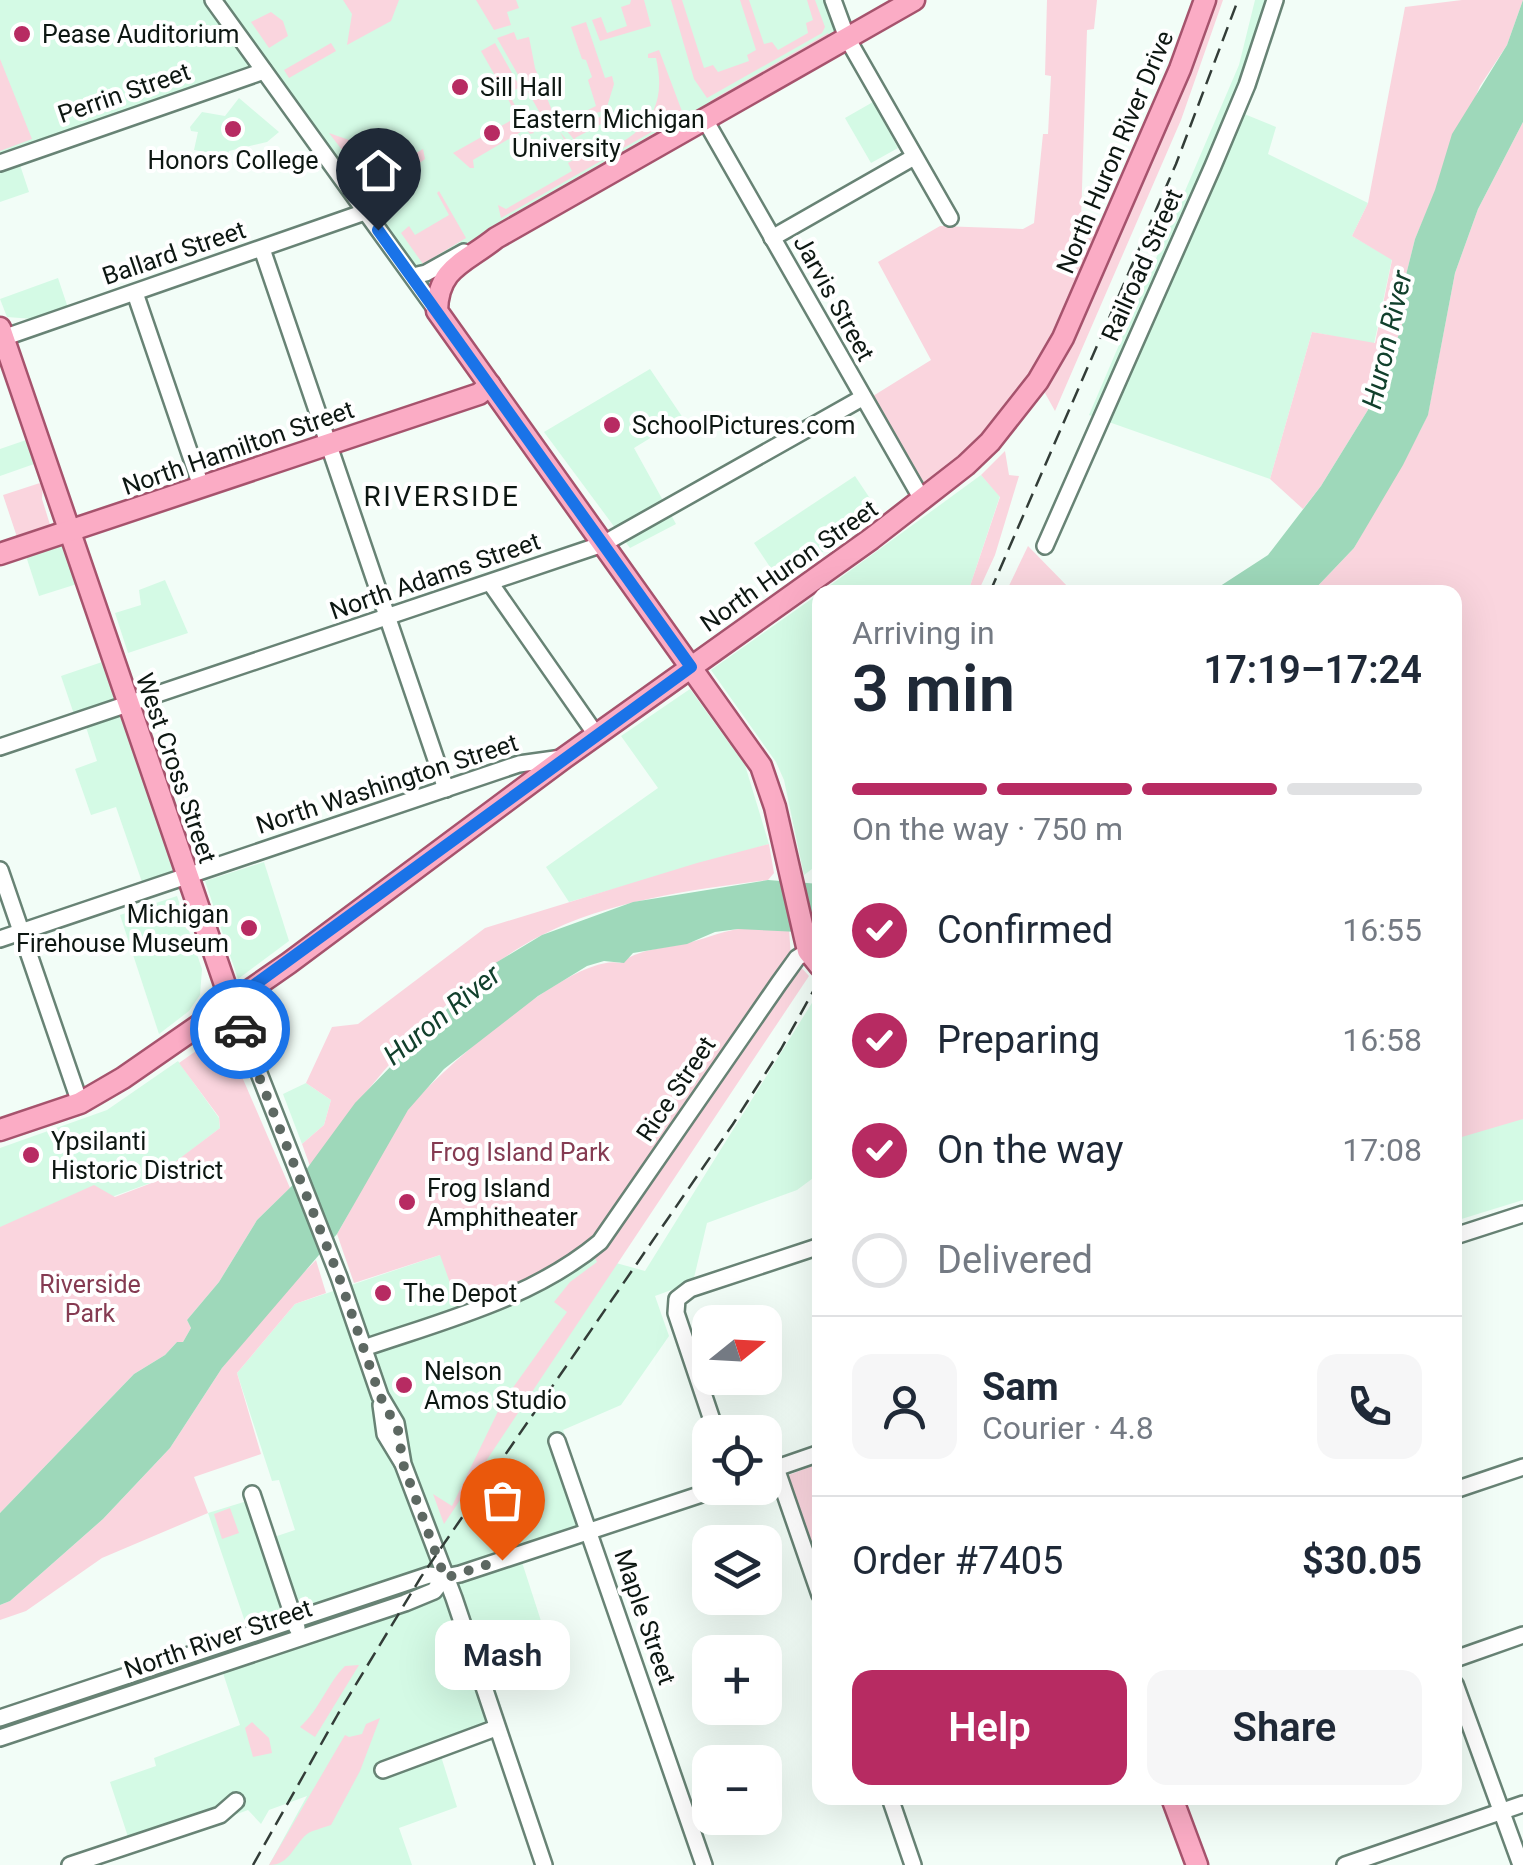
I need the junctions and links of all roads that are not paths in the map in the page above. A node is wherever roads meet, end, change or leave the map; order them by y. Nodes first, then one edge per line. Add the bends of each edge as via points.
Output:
1 (212, 0) edge
2 (834, 0) edge
3 (914, 0) edge
4 (1205, 0) edge
5 (1276, 0) edge
6 (847, 38) junction
7 (264, 70) junction
8 (704, 118) junction
9 (914, 157) junction
10 (0, 163) edge
11 (365, 212) junction
12 (950, 218) dead end
13 (496, 238) junction
14 (772, 238) junction
15 (262, 249) junction
16 (413, 276) junction
17 (135, 293) junction
18 (438, 311) junction
19 (1, 335) edge
20 (1038, 382) joint
21 (490, 385) junction
22 (862, 398) junction
23 (328, 444) junction
24 (200, 486) junction
25 (924, 500) junction
26 (70, 531) junction
27 (603, 544) junction
28 (1046, 546) dead end
29 (0, 554) edge
30 (491, 584) junction
31 (388, 618) junction
32 (691, 667) junction
33 (128, 704) junction
34 (597, 736) junction
35 (0, 747) edge
36 (564, 758) junction
37 (446, 789) junction
38 (0, 870) edge
39 (187, 877) junction
40 (21, 932) junction
41 (0, 939) edge
42 (811, 954) edge
43 (231, 1002) junction
44 (80, 1103) junction
45 (0, 1130) edge
46 (1523, 1214) edge
47 (1462, 1234) edge
48 (812, 1249) edge
49 (364, 1348) junction
50 (710, 1415) edge
51 (557, 1442) dead end
52 (812, 1456) edge
53 (782, 1466) edge
54 (1523, 1467) edge
55 (1462, 1488) edge
56 (252, 1494) dead end
57 (692, 1497) edge
58 (782, 1500) edge
59 (589, 1532) junction
60 (812, 1574) edge
61 (445, 1578) junction
62 (294, 1620) junction
63 (1523, 1635) edge
64 (301, 1638) junction
65 (1462, 1657) edge
66 (1462, 1704) edge
67 (0, 1718) edge
68 (496, 1728) junction
69 (0, 1738) edge
70 (384, 1770) dead end
71 (236, 1801) dead end
72 (1523, 1804) edge
73 (892, 1805) edge
74 (1175, 1805) edge
75 (1500, 1812) junction
76 (539, 1863) edge
77 (70, 1865) edge
78 (704, 1865) edge
79 (913, 1865) edge
80 (1197, 1865) edge
81 (1345, 1865) edge
82 (1521, 1865) edge

1 - 7 street
2 - 6 street
3 - 6 main road
4 - 20 main road, North Huron River Drive via 1070,324
5 - 28 street, Railroad Street via 1213,166
6 - 8 main road
6 - 9 street
7 - 10 street, Perrin Street
7 - 11 street
8 - 13 main road
8 - 14 street, Jarvis Street
9 - 12 street
9 - 14 street
11 - 15 street, Ballard Street
11 - 16 street
13 - 16 street
13 - 18 main road via 444,276
14 - 22 street, Jarvis Street
15 - 17 street, Ballard Street
15 - 23 street
16 - 18 street
17 - 19 street, Ballard Street
17 - 24 street
18 - 21 main road
19 - 26 main road, West Cross Street
20 - 25 main road, North Huron Street via 990,442
21 - 23 main road, North Hamilton Street
21 - 27 main road
22 - 25 street, Jarvis Street
22 - 27 street, North Adams Street
23 - 24 main road, North Hamilton Street
23 - 31 street
24 - 26 main road, North Hamilton Street
25 - 32 main road, North Huron Street
26 - 29 main road, North Hamilton Street
26 - 33 main road, West Cross Street
27 - 30 street, North Adams Street
27 - 32 main road
30 - 31 street, North Adams Street
30 - 34 street
31 - 33 street, North Adams Street
31 - 37 street
32 - 34 main road, North Huron Street
32 - 42 main road via 760,766
33 - 35 street, North Adams Street
33 - 39 main road, West Cross Street
34 - 36 main road, North Huron Street
36 - 37 street, North Washington Street via 519,764
36 - 43 main road, North Huron Street
37 - 39 street, North Washington Street
38 - 40 street
39 - 40 street, North Washington Street
39 - 43 main road, West Cross Street
40 - 41 street, North Washington Street
40 - 44 street
42 - 49 street, Rice Street via 797,958 779,982 600,1242 521,1292
43 - 44 main road, North Huron Street
43 - 49 street, West Cross Street
44 - 45 main road, North Huron Street
46 - 47 street
48 - 50 street via 677,1299
49 - 61 street, West Cross Street via 385,1434 403,1464
51 - 59 street, Maple Street
52 - 53 street
54 - 55 street
56 - 62 street
57 - 59 street, North River Street
58 - 60 street
59 - 61 street, North River Street
59 - 78 street, Maple Street
61 - 62 street, North River Street via 429,1574
61 - 64 street, North River Street via 434,1591
61 - 68 street, West Cross Street
62 - 64 street
62 - 67 street, North River Street
63 - 65 street
64 - 69 street, North River Street
66 - 75 street
68 - 70 street
68 - 76 street, West Cross Street
71 - 77 street via 220,1815
72 - 75 street
73 - 79 street
74 - 80 main road
75 - 81 street
75 - 82 street

